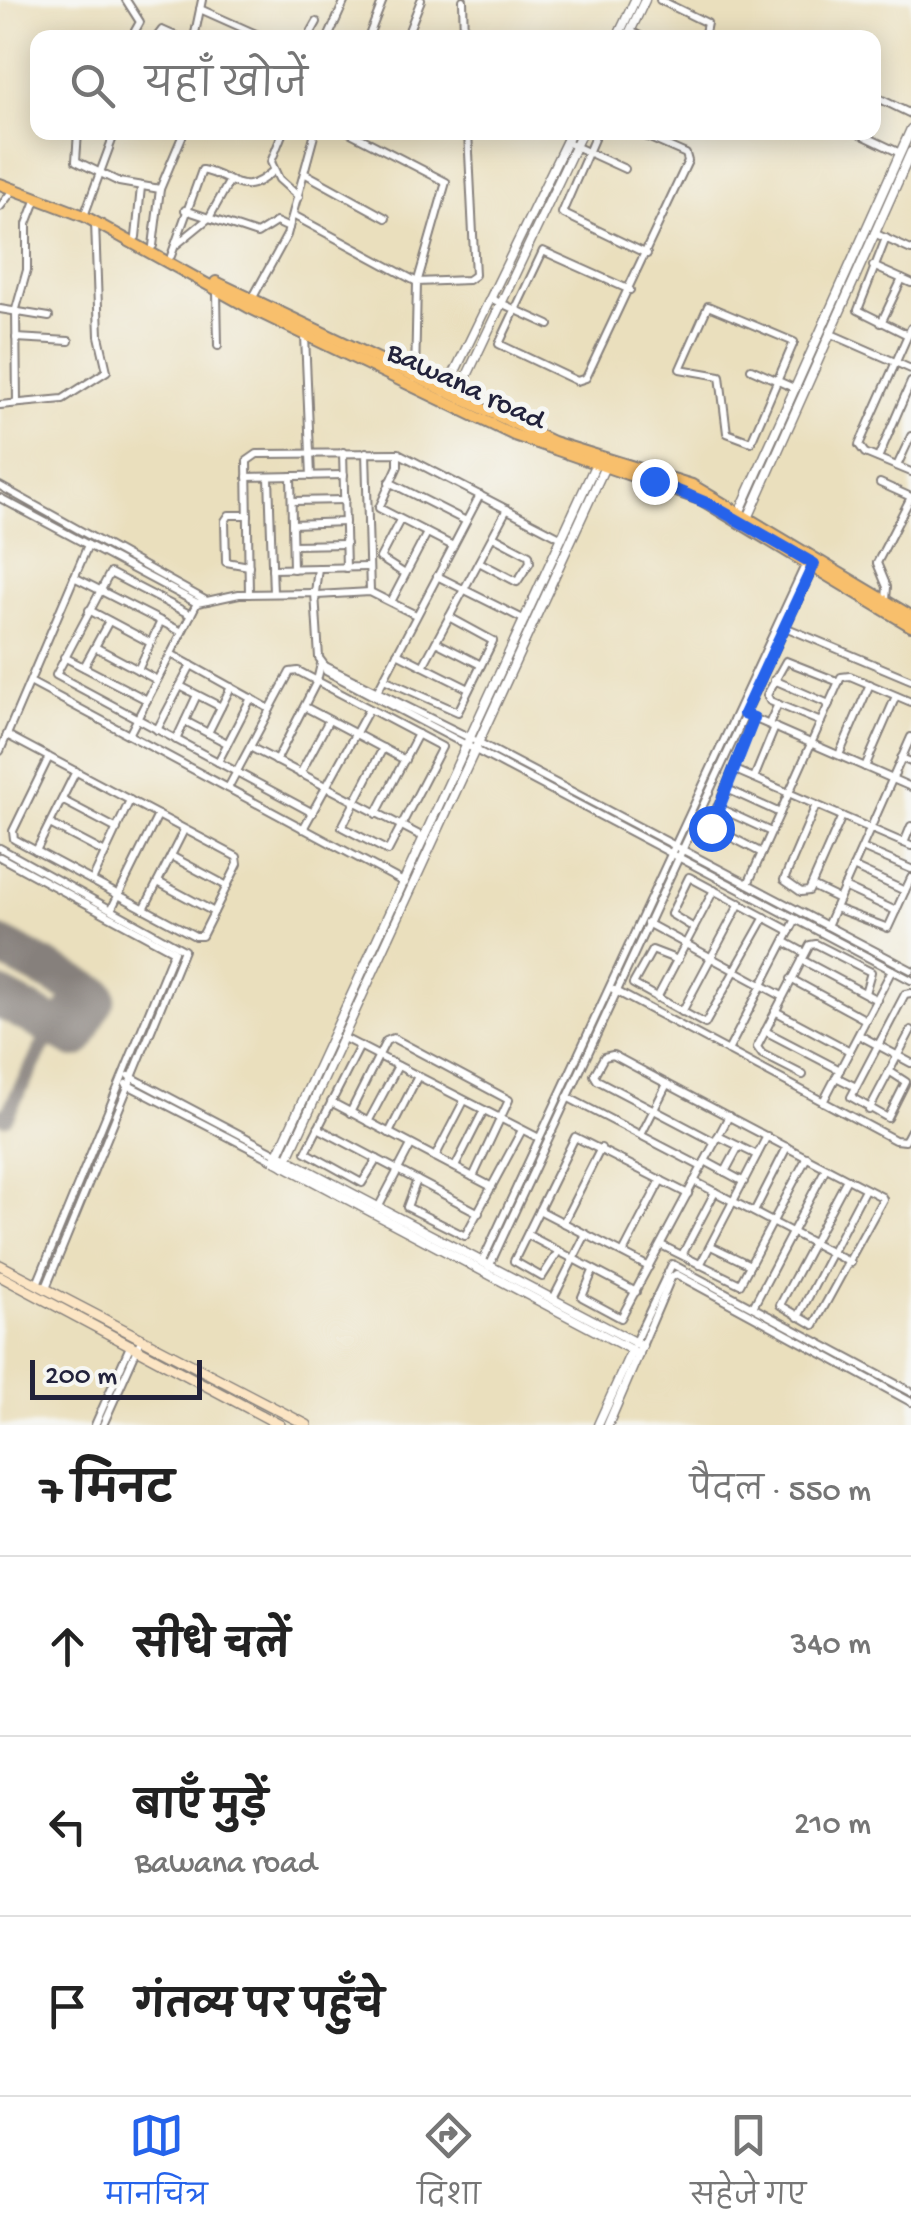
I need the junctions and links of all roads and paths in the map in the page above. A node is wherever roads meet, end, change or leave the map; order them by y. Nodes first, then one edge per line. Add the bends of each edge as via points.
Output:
1 (126, 0) edge
2 (345, 0) edge
3 (383, 0) edge
4 (422, 0) edge
5 (463, 0) edge
6 (635, 0) edge
7 (644, 0) edge
8 (660, 0) edge
9 (201, 4) edge
10 (317, 22) dead end
11 (136, 30) edge
12 (196, 30) edge
13 (250, 30) edge
14 (312, 30) edge
15 (332, 30) edge
16 (371, 30) edge
17 (409, 30) edge
18 (464, 30) edge
19 (621, 30) edge
20 (630, 30) edge
21 (705, 30) edge
22 (881, 99) edge
23 (911, 114) edge
24 (911, 128) edge
25 (77, 140) edge
26 (111, 140) edge
27 (181, 140) edge
28 (280, 140) edge
29 (313, 140) edge
30 (365, 140) edge
31 (468, 140) edge
32 (571, 140) edge
33 (593, 140) edge
34 (652, 140) edge
35 (873, 140) edge
36 (588, 152) junction
37 (911, 152) edge
38 (900, 153) junction
39 (274, 170) junction
40 (625, 170) dead end
41 (100, 174) junction
42 (306, 174) junction
43 (0, 180) edge
44 (229, 182) junction
45 (140, 187) junction
46 (14, 189) junction
47 (160, 189) junction
48 (299, 196) junction
49 (37, 198) junction
50 (0, 207) edge
51 (185, 210) junction
52 (293, 215) junction
53 (88, 216) junction
54 (209, 218) junction
55 (386, 218) dead end
56 (289, 228) junction
57 (874, 233) junction
58 (136, 237) junction
59 (886, 238) junction
60 (153, 246) junction
61 (911, 250) edge
62 (173, 251) junction
63 (647, 254) junction
64 (873, 266) junction
65 (902, 279) junction
66 (417, 281) junction
67 (911, 283) edge
68 (217, 290) junction
69 (630, 290) junction
70 (496, 300) junction
71 (250, 304) junction
72 (0, 309) edge
73 (515, 309) junction
74 (16, 314) junction
75 (49, 318) dead end
76 (881, 323) junction
77 (548, 326) dead end
78 (828, 332) junction
79 (910, 333) edge
80 (306, 336) junction
81 (16, 338) junction
82 (69, 340) dead end
83 (218, 346) dead end
84 (896, 362) junction
85 (751, 369) dead end
86 (911, 369) edge
87 (415, 381) junction
88 (778, 381) junction
89 (911, 382) edge
90 (797, 390) junction
91 (445, 392) junction
92 (909, 392) edge
93 (457, 397) junction
94 (17, 403) junction
95 (0, 405) edge
96 (911, 436) edge
97 (909, 446) edge
98 (311, 452) junction
99 (343, 452) junction
100 (366, 452) junction
101 (398, 453) junction
102 (878, 458) junction
103 (602, 460) junction
104 (897, 466) junction
105 (911, 472) edge
106 (344, 475) junction
107 (291, 476) junction
108 (311, 476) junction
109 (247, 477) junction
110 (270, 477) junction
111 (389, 482) junction
112 (880, 483) dead end
113 (0, 486) edge
114 (480, 495) junction
115 (911, 497) edge
116 (0, 498) edge
117 (345, 500) junction
118 (292, 501) junction
119 (507, 509) junction
120 (744, 514) junction
121 (248, 516) junction
122 (400, 520) junction
123 (466, 521) junction
124 (345, 522) junction
125 (292, 524) junction
126 (426, 532) junction
127 (92, 536) junction
128 (493, 536) junction
129 (562, 538) junction
130 (346, 544) junction
131 (292, 545) junction
132 (87, 546) junction
133 (453, 546) junction
134 (479, 562) junction
135 (810, 563) junction
136 (248, 566) junction
137 (368, 567) junction
138 (318, 568) junction
139 (346, 568) junction
140 (272, 569) junction
141 (293, 569) junction
142 (405, 574) junction
143 (74, 576) junction
144 (437, 576) junction
145 (464, 588) junction
146 (98, 590) junction
147 (370, 592) junction
148 (273, 593) junction
149 (249, 594) junction
150 (316, 594) junction
151 (886, 600) junction
152 (207, 602) junction
153 (391, 602) junction
154 (197, 603) junction
155 (88, 610) junction
156 (191, 614) junction
157 (416, 615) junction
158 (911, 616) edge
159 (450, 617) junction
160 (109, 620) junction
161 (525, 620) junction
162 (161, 622) junction
163 (911, 626) edge
164 (785, 627) junction
165 (182, 632) junction
166 (436, 642) junction
167 (151, 643) junction
168 (95, 647) junction
169 (397, 653) junction
170 (171, 654) junction
171 (64, 658) junction
172 (191, 665) junction
173 (323, 665) junction
174 (482, 665) junction
175 (423, 666) junction
176 (84, 668) junction
177 (138, 670) junction
178 (384, 678) junction
179 (157, 680) junction
180 (774, 680) junction
181 (911, 680) edge
182 (317, 681) junction
183 (30, 682) junction
184 (838, 682) junction
185 (870, 684) junction
186 (180, 686) junction
187 (231, 687) junction
188 (469, 689) junction
189 (378, 690) junction
190 (197, 695) junction
191 (896, 696) junction
192 (251, 698) junction
193 (147, 700) junction
194 (911, 702) edge
195 (778, 704) junction
196 (829, 704) junction
197 (221, 707) junction
198 (305, 707) junction
199 (271, 709) junction
200 (369, 709) junction
201 (744, 714) junction
202 (754, 718) junction
203 (137, 719) junction
204 (329, 720) junction
205 (185, 721) junction
206 (820, 722) junction
207 (772, 725) junction
208 (157, 730) junction
209 (208, 733) junction
210 (356, 734) junction
211 (418, 734) junction
212 (7, 735) junction
213 (129, 735) junction
214 (911, 738) edge
215 (176, 740) junction
216 (228, 743) junction
217 (811, 743) junction
218 (473, 744) junction
219 (250, 747) junction
220 (383, 748) junction
221 (0, 751) edge
222 (839, 756) junction
223 (49, 757) junction
224 (902, 758) junction
225 (405, 760) junction
226 (276, 761) junction
227 (218, 762) junction
228 (911, 762) edge
229 (865, 767) junction
230 (734, 769) junction
231 (237, 771) junction
232 (76, 772) junction
233 (300, 774) junction
234 (754, 778) junction
235 (892, 779) junction
236 (228, 788) junction
237 (327, 788) junction
238 (725, 788) junction
239 (911, 788) edge
240 (789, 793) junction
241 (62, 800) junction
242 (130, 800) junction
243 (353, 802) junction
244 (816, 804) junction
245 (717, 808) junction
246 (313, 812) junction
247 (780, 813) junction
248 (376, 814) junction
249 (158, 815) junction
250 (842, 816) junction
251 (50, 824) junction
252 (911, 826) edge
253 (402, 827) junction
254 (117, 828) junction
255 (871, 828) junction
256 (303, 829) junction
257 (184, 830) junction
258 (772, 832) junction
259 (425, 838) junction
260 (907, 844) edge
261 (0, 848) edge
262 (862, 848) junction
263 (36, 851) junction
264 (676, 851) junction
265 (105, 853) junction
266 (762, 853) junction
267 (171, 856) junction
268 (0, 857) edge
269 (853, 867) junction
270 (911, 870) edge
271 (911, 878) edge
272 (92, 881) junction
273 (158, 882) junction
274 (406, 884) junction
275 (748, 884) junction
276 (227, 886) junction
277 (812, 886) junction
278 (844, 887) junction
279 (714, 890) junction
280 (906, 891) junction
281 (119, 895) junction
282 (839, 899) junction
283 (740, 904) junction
284 (112, 908) junction
285 (835, 908) junction
286 (144, 909) junction
287 (896, 911) junction
288 (214, 912) junction
289 (766, 917) junction
290 (796, 919) junction
291 (647, 923) junction
292 (827, 926) junction
293 (694, 928) junction
294 (790, 931) junction
295 (784, 942) junction
296 (686, 944) junction
297 (804, 957) junction
298 (711, 958) junction
299 (678, 960) junction
300 (892, 970) junction
301 (911, 970) edge
302 (736, 971) junction
303 (792, 980) junction
304 (911, 980) edge
305 (763, 986) junction
306 (612, 989) junction
307 (865, 993) junction
308 (911, 993) edge
309 (782, 996) junction
310 (657, 998) junction
311 (877, 1000) junction
312 (775, 1011) junction
313 (682, 1012) junction
314 (866, 1020) junction
315 (911, 1030) edge
316 (765, 1031) junction
317 (858, 1035) junction
318 (342, 1037) junction
319 (909, 1040) edge
320 (360, 1046) junction
321 (879, 1046) junction
322 (728, 1051) junction
323 (850, 1051) junction
324 (378, 1056) junction
325 (898, 1056) junction
326 (911, 1063) edge
327 (398, 1066) junction
328 (889, 1071) junction
329 (838, 1074) junction
330 (803, 1075) dead end
331 (418, 1076) junction
332 (126, 1079) junction
333 (667, 1084) junction
334 (856, 1088) junction
335 (567, 1096) junction
336 (464, 1100) junction
337 (331, 1102) junction
338 (823, 1102) junction
339 (654, 1109) junction
340 (484, 1110) junction
341 (869, 1110) junction
342 (350, 1113) junction
343 (728, 1116) junction
344 (502, 1119) junction
345 (368, 1122) junction
346 (318, 1128) junction
347 (522, 1130) junction
348 (911, 1130) edge
349 (389, 1133) junction
350 (641, 1135) junction
351 (768, 1136) junction
352 (539, 1138) junction
353 (716, 1139) junction
354 (411, 1145) junction
355 (739, 1146) junction
356 (787, 1147) junction
357 (601, 1148) junction
358 (758, 1156) junction
359 (434, 1157) junction
360 (806, 1158) junction
361 (378, 1159) junction
362 (281, 1160) junction
363 (703, 1164) junction
364 (454, 1168) junction
365 (826, 1168) junction
366 (397, 1170) junction
367 (725, 1172) junction
368 (473, 1177) junction
369 (848, 1179) junction
370 (417, 1180) junction
371 (662, 1180) junction
372 (694, 1181) junction
373 (744, 1182) junction
374 (492, 1187) junction
375 (865, 1189) junction
376 (715, 1192) junction
377 (688, 1194) junction
378 (734, 1202) junction
379 (378, 1208) junction
380 (539, 1210) junction
381 (479, 1212) junction
382 (754, 1212) junction
383 (772, 1222) junction
384 (563, 1223) junction
385 (792, 1232) junction
386 (586, 1234) junction
387 (528, 1235) junction
388 (813, 1243) junction
389 (662, 1245) junction
390 (711, 1246) junction
391 (558, 1252) junction
392 (623, 1253) junction
393 (832, 1253) junction
394 (682, 1255) junction
395 (573, 1260) junction
396 (851, 1263) junction
397 (0, 1264) edge
398 (700, 1265) junction
399 (750, 1265) junction
400 (484, 1267) junction
401 (650, 1267) junction
402 (594, 1271) junction
403 (0, 1276) edge
404 (39, 1291) junction
405 (636, 1292) junction
406 (553, 1299) junction
407 (754, 1307) junction
408 (798, 1317) junction
409 (139, 1337) junction
410 (134, 1348) junction
411 (637, 1348) junction
412 (911, 1392) edge
413 (911, 1402) edge
414 (94, 1425) edge
415 (103, 1425) edge
416 (280, 1425) edge
417 (307, 1425) edge
418 (598, 1425) edge
419 (608, 1425) edge

1 - 11 street via 140,22
2 - 15 street
3 - 16 street
4 - 17 street
5 - 18 street
6 - 19 street
7 - 20 street
8 - 21 street via 706,22
9 - 12 street
9 - 13 street
10 - 14 street
22 - 23 street
24 - 38 street
25 - 41 street via 74,159
26 - 41 street
27 - 47 street
28 - 39 street via 271,156
29 - 42 street
30 - 66 street via 446,182
31 - 66 street via 475,274 468,280
32 - 36 street
32 - 70 street
33 - 36 street
34 - 63 street via 689,158
35 - 38 street
36 - 40 street
36 - 63 street via 562,214
37 - 57 street
38 - 90 street
39 - 44 street via 248,186
39 - 48 street
41 - 45 street
41 - 53 street
42 - 48 street
42 - 55 street
43 - 46 main road, Bawana road
43 - 53 main road, Bawana road
44 - 51 street via 202,170
44 - 54 street
45 - 47 street
45 - 58 street
46 - 49 main road, Bawana road
46 - 50 street
47 - 60 street
48 - 52 street
49 - 53 main road, Bawana road
49 - 74 street via 26,224 27,270
51 - 54 street
51 - 62 street
52 - 56 street
52 - 66 street
53 - 58 main road, Bawana road
53 - 68 main road, Bawana road
53 - 94 street via 107,371 67,398
54 - 56 street via 260,234 276,222
54 - 62 street
56 - 71 street
57 - 59 street
57 - 78 street
58 - 60 main road, Bawana road
59 - 61 street
59 - 64 street
60 - 62 main road, Bawana road
62 - 71 main road, Bawana road
63 - 69 street
64 - 65 street
64 - 76 street via 858,310
65 - 67 street
65 - 76 street
66 - 87 street
68 - 71 main road, Bawana road
68 - 83 street
69 - 73 street via 543,251
69 - 73 street via 581,382 500,345
70 - 73 street
70 - 91 street
70 - 93 street
71 - 80 main road, Bawana road
71 - 87 main road, Bawana road
72 - 74 street
73 - 77 street
74 - 75 street
74 - 81 street
76 - 79 street
78 - 84 street
78 - 90 street
79 - 84 street
80 - 87 main road, Bawana road
80 - 98 street
81 - 82 street
81 - 94 street
84 - 86 street
84 - 102 street via 859,446
85 - 88 street
87 - 91 main road, Bawana road
87 - 103 main road, Bawana road via 547,449
88 - 88 street via 792,340 708,306 680,369 720,376 727,433 753,440
88 - 90 street
89 - 92 street
90 - 120 street
91 - 93 main road, Bawana road
92 - 102 street
93 - 103 main road, Bawana road
94 - 95 street
96 - 97 street
97 - 104 street
98 - 99 street
98 - 108 street
98 - 109 street via 254,454 247,458
99 - 100 street
99 - 106 street
100 - 101 street
100 - 137 street
101 - 111 street
101 - 114 street
102 - 104 street
103 - 120 main road, Bawana road via 692,485
103 - 129 street
103 - 135 main road, Bawana road via 702,500
103 - 218 street
104 - 105 street
106 - 108 street
106 - 117 street
107 - 108 street
107 - 110 street
107 - 118 street
109 - 110 street
109 - 121 street
110 - 140 street
111 - 122 street via 379,508
111 - 123 street
112 - 115 street
113 - 127 street
114 - 119 street
114 - 123 street
115 - 151 street via 878,563
116 - 132 street
117 - 118 street
117 - 124 street
118 - 125 street
119 - 128 street
119 - 129 street
120 - 151 main road, Bawana road
121 - 136 street
121 - 136 street via 226,518 226,562
122 - 126 street
122 - 142 street via 380,558
123 - 133 street
124 - 125 street
124 - 130 street
125 - 131 street
126 - 133 street
126 - 142 street
127 - 132 street
127 - 152 street
128 - 134 street
128 - 134 street via 529,554 530,562 517,582
129 - 161 street
130 - 131 street
130 - 139 street
131 - 141 street
132 - 143 street
132 - 154 street
133 - 144 street
134 - 145 street
135 - 163 main road, Bawana road
135 - 164 street
135 - 264 street
136 - 149 street
137 - 139 street
137 - 147 street
138 - 139 street
138 - 141 street
138 - 150 street
140 - 141 street
140 - 148 street
142 - 153 street
143 - 146 street
143 - 183 street
144 - 145 street
144 - 157 street
145 - 159 street
145 - 161 street
146 - 155 street
146 - 156 street via 112,572
146 - 162 street
147 - 150 street
147 - 153 street
148 - 149 street
148 - 150 street
149 - 152 street
150 - 173 street
151 - 158 main road, Bawana road
152 - 154 street
153 - 157 street
154 - 156 street
155 - 160 street
155 - 171 street
156 - 165 street
157 - 169 street
159 - 166 street
159 - 174 street via 493,639
160 - 167 street
160 - 168 street
161 - 218 street
162 - 165 street
162 - 167 street
164 - 181 street
164 - 201 street
165 - 170 street
166 - 174 street
166 - 175 street
167 - 177 street
168 - 176 street
168 - 177 street
169 - 175 street
169 - 178 street
170 - 172 street
170 - 179 street
171 - 176 street
171 - 203 street via 58,677
172 - 186 street
172 - 187 street
173 - 182 street
173 - 189 street
173 - 218 street
174 - 188 street
175 - 188 street
176 - 193 street
177 - 179 street
178 - 188 street via 455,713
178 - 189 street
179 - 193 street
180 - 184 street via 788,661
180 - 195 street via 767,698
180 - 196 street
182 - 198 street
182 - 199 street via 292,670
182 - 200 street
183 - 212 street
183 - 213 street
184 - 185 street via 847,674
184 - 196 street
185 - 191 street
185 - 222 street
186 - 190 street
186 - 208 street
187 - 192 street
187 - 197 street
189 - 218 street
190 - 197 street
190 - 205 street
191 - 194 street
191 - 229 street
192 - 199 street
192 - 216 street
193 - 203 street
195 - 206 street
195 - 207 street
196 - 206 street
197 - 209 street
198 - 204 street
198 - 226 street
199 - 219 street
200 - 210 street
200 - 211 street
201 - 202 street
201 - 264 street
202 - 207 street
202 - 230 street
203 - 208 street
203 - 213 street
204 - 210 street
204 - 233 street
205 - 209 street
205 - 215 street
206 - 217 street
207 - 217 street
207 - 234 street
208 - 215 street
209 - 216 street
210 - 220 street
210 - 237 street
211 - 225 street
211 - 253 street via 442,754
212 - 221 street
212 - 223 street
213 - 236 street
214 - 224 street
215 - 227 street
216 - 227 street
217 - 222 street
217 - 240 street
218 - 259 street
218 - 264 street
218 - 274 street
219 - 226 street
219 - 231 street
220 - 225 street
220 - 243 street
222 - 229 street
223 - 232 street
223 - 263 street via 12,834
224 - 228 street
224 - 235 street
225 - 248 street
226 - 233 street
227 - 231 street
229 - 235 street
230 - 234 street
230 - 238 street
231 - 236 street
231 - 246 street
232 - 241 street
232 - 242 street
233 - 237 street
234 - 240 street
235 - 239 street
235 - 255 street
236 - 256 street
237 - 243 street
237 - 246 street
238 - 245 street
238 - 247 street
240 - 244 street
240 - 247 street
241 - 251 street
241 - 254 street
242 - 249 street
242 - 254 street
243 - 248 street
243 - 253 street via 342,827 381,850 390,850
244 - 250 street
244 - 277 street via 784,882 804,893
245 - 258 street
245 - 266 street via 711,828
246 - 256 street
247 - 258 street
248 - 253 street
249 - 257 street
249 - 281 street
250 - 255 street
250 - 277 street
251 - 263 street
251 - 265 street
252 - 260 street
253 - 259 street
254 - 265 street
255 - 260 street
255 - 262 street
256 - 274 street
257 - 267 street
257 - 276 street via 238,859
258 - 266 street
259 - 274 street
261 - 284 street
262 - 269 street
262 - 270 street
263 - 272 street
264 - 275 street
264 - 290 street
264 - 291 street
264 - 306 street
265 - 272 street
266 - 275 street
267 - 273 street
267 - 276 street
268 - 332 street via 173,948
269 - 278 street
269 - 280 street
271 - 280 street
272 - 281 street
273 - 286 street
273 - 288 street
274 - 318 street
274 - 362 street
275 - 292 street
276 - 288 street
277 - 282 street
278 - 282 street
278 - 287 street
279 - 283 street
279 - 293 street
279 - 293 street via 686,880 671,914
280 - 287 street
281 - 284 street
281 - 286 street
282 - 285 street
283 - 289 street
283 - 298 street
284 - 332 street via 184,950
285 - 287 street via 886,929
285 - 292 street
286 - 288 street via 198,938
289 - 294 street
289 - 302 street
290 - 294 street
290 - 300 street
291 - 296 street
291 - 306 street
292 - 301 street
293 - 296 street
294 - 295 street
295 - 297 street
295 - 305 street
296 - 298 street
296 - 299 street
297 - 303 street
297 - 307 street
297 - 307 street via 816,944 871,972
298 - 302 street
298 - 313 street
299 - 310 street
299 - 310 street via 654,949 642,965 633,984
300 - 304 street
300 - 311 street
302 - 305 street
302 - 313 street via 705,1024
303 - 309 street
303 - 314 street
305 - 309 street
305 - 322 street
306 - 322 street
306 - 335 street
306 - 352 street
307 - 311 street
308 - 321 street via 904,994
309 - 312 street
310 - 313 street
311 - 314 street
312 - 316 street
312 - 323 street
314 - 317 street
315 - 319 street
316 - 329 street
316 - 330 street via 757,1050
317 - 321 street
317 - 323 street
318 - 320 street
318 - 362 street
319 - 325 street
320 - 324 street
320 - 337 street
321 - 325 street
321 - 334 street
322 - 338 street
323 - 329 street
324 - 327 street
324 - 342 street
324 - 344 street via 394,1038 508,1098
325 - 326 street
325 - 328 street
327 - 331 street
327 - 345 street
328 - 341 street
328 - 341 street via 906,1082 891,1117
329 - 334 street
329 - 338 street
331 - 336 street
331 - 349 street
332 - 362 street
332 - 404 street
333 - 339 street
333 - 339 street via 610,1054 595,1072 597,1080
333 - 343 street
334 - 341 street via 852,1100
335 - 350 street
335 - 400 street
336 - 340 street
336 - 359 street
337 - 342 street
337 - 346 street
338 - 348 street via 896,1140 904,1141
339 - 350 street
339 - 353 street
340 - 344 street
340 - 364 street
342 - 345 street
343 - 351 street
343 - 353 street
344 - 347 street
344 - 368 street
345 - 349 street
346 - 361 street
346 - 361 street via 308,1155 362,1183
347 - 352 street
347 - 374 street
349 - 354 street
350 - 363 street
351 - 356 street
351 - 358 street
352 - 400 street
353 - 355 street
353 - 363 street
354 - 359 street
354 - 366 street
355 - 358 street
355 - 367 street
356 - 360 street
356 - 382 street
357 - 371 street
357 - 380 street via 573,1138
357 - 384 street
358 - 373 street
359 - 364 street
360 - 365 street
360 - 383 street
361 - 366 street
362 - 379 street
362 - 400 street
363 - 367 street
363 - 372 street
364 - 368 street
365 - 369 street
365 - 385 street
366 - 370 street
366 - 379 street
367 - 373 street
368 - 374 street
369 - 375 street
369 - 388 street
370 - 381 street
370 - 381 street via 406,1202 410,1210 465,1236
371 - 377 street
371 - 392 street
372 - 376 street
372 - 377 street
373 - 378 street
374 - 381 street
375 - 393 street
375 - 396 street via 883,1202
376 - 378 street
376 - 394 street
377 - 389 street
378 - 382 street
378 - 390 street
379 - 400 street
380 - 384 street
380 - 387 street
382 - 383 street
383 - 385 street
383 - 399 street
384 - 386 street
385 - 388 street
385 - 407 street
386 - 392 street
386 - 395 street
387 - 391 street
387 - 391 street via 514,1262 535,1275 544,1275
388 - 393 street
388 - 408 street via 780,1305
389 - 394 street
389 - 401 street
390 - 398 street
390 - 399 street
391 - 395 street
392 - 401 street
393 - 396 street
393 - 408 street
394 - 398 street
395 - 402 street
395 - 406 street
396 - 408 street via 819,1324
397 - 404 main road
398 - 399 street via 738,1284
400 - 406 street
400 - 411 street
401 - 405 street
402 - 405 street
402 - 405 street via 582,1296 616,1316 624,1316
403 - 404 main road
404 - 409 main road
404 - 410 main road
406 - 411 street
407 - 411 street via 672,1264
407 - 412 street
409 - 410 street
409 - 417 main road
410 - 414 street
410 - 415 street
410 - 416 main road
411 - 413 street via 676,1274
411 - 418 street
411 - 419 street

